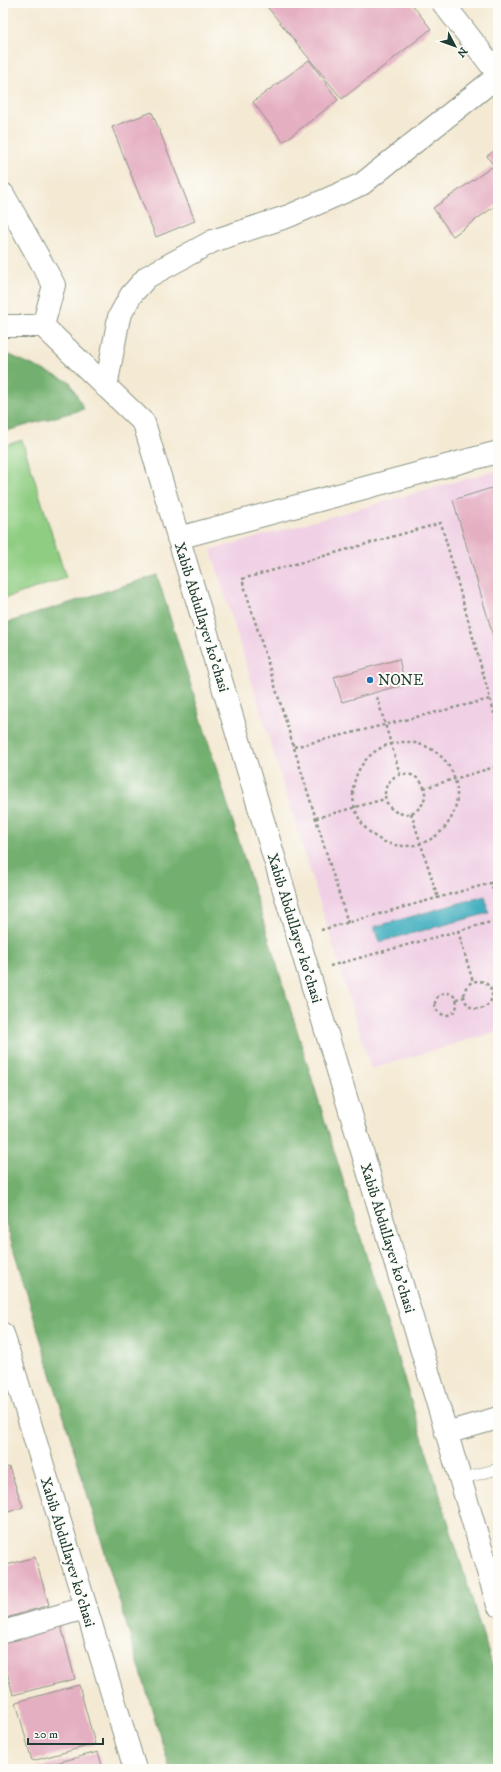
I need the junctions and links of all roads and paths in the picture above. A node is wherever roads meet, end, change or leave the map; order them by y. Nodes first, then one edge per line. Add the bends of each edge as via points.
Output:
1 (443, 3) edge
2 (498, 75) edge
3 (3, 194) edge
4 (3, 326) edge
5 (43, 326) junction
6 (106, 387) junction
7 (498, 452) edge
8 (178, 538) junction
9 (377, 697) dead end
10 (490, 698) junction
11 (384, 724) junction
12 (498, 727) edge
13 (390, 744) junction
14 (294, 747) junction
15 (498, 766) edge
16 (400, 774) junction
17 (454, 780) junction
18 (424, 788) junction
19 (385, 799) junction
20 (355, 808) junction
21 (411, 813) junction
22 (498, 817) edge
23 (316, 818) junction
24 (498, 821) edge
25 (420, 844) junction
26 (498, 881) edge
27 (491, 883) junction
28 (438, 898) junction
29 (498, 908) edge
30 (498, 920) edge
31 (348, 923) junction
32 (458, 931) junction
33 (298, 937) junction
34 (308, 972) junction
35 (473, 982) junction
36 (498, 989) edge
37 (492, 991) junction
38 (465, 997) junction
39 (456, 999) junction
40 (3, 1334) edge
41 (498, 1418) edge
42 (446, 1433) junction
43 (498, 1469) edge
44 (460, 1479) junction
45 (498, 1605) edge
46 (85, 1608) junction
47 (3, 1632) edge
48 (135, 1769) edge

1 - 2 street
2 - 6 street via 362,184 289,216 213,241 147,277 131,295 119,317
3 - 5 street via 54,285
4 - 5 street
5 - 6 street, Xabib Abdullayev ko'chasi
6 - 8 street, Xabib Abdullayev ko'chasi via 144,423
7 - 8 street
8 - 33 street, Xabib Abdullayev ko'chasi
9 - 11 path
10 - 11 path
10 - 12 path
10 - 14 path via 441,523 242,579
11 - 13 path
11 - 14 path
13 - 16 path
13 - 17 path via 410,742 427,747 441,757
13 - 20 path via 377,750 365,761 356,775 353,792
14 - 23 path
15 - 17 path
16 - 18 path via 412,775
16 - 19 path via 386,787
17 - 18 path
17 - 25 path via 455,806 448,822 436,836
18 - 21 path via 424,801
19 - 20 path
19 - 21 path via 392,810
20 - 23 path
20 - 25 path via 362,823 387,843 404,846
21 - 25 path
22 - 24 path
23 - 31 path
25 - 28 path
26 - 27 path
27 - 28 path
27 - 29 path
28 - 31 path
30 - 32 path
31 - 33 path
32 - 34 path
32 - 35 path
33 - 34 street, Xabib Abdullayev ko'chasi
34 - 42 street, Xabib Abdullayev ko'chasi
35 - 37 path via 482,982
35 - 38 path via 466,988
36 - 37 path
37 - 38 path via 489,1004 481,1008 469,1005
38 - 39 path
39 - 39 path via 446,993 439,996 435,1001 437,1011 446,1016 453,1013 457,1006
40 - 46 street, Xabib Abdullayev ko'chasi
41 - 42 street
42 - 44 street, Xabib Abdullayev ko'chasi
43 - 44 lane
44 - 45 street, Xabib Abdullayev ko'chasi
46 - 47 street
46 - 48 street, Xabib Abdullayev ko'chasi

